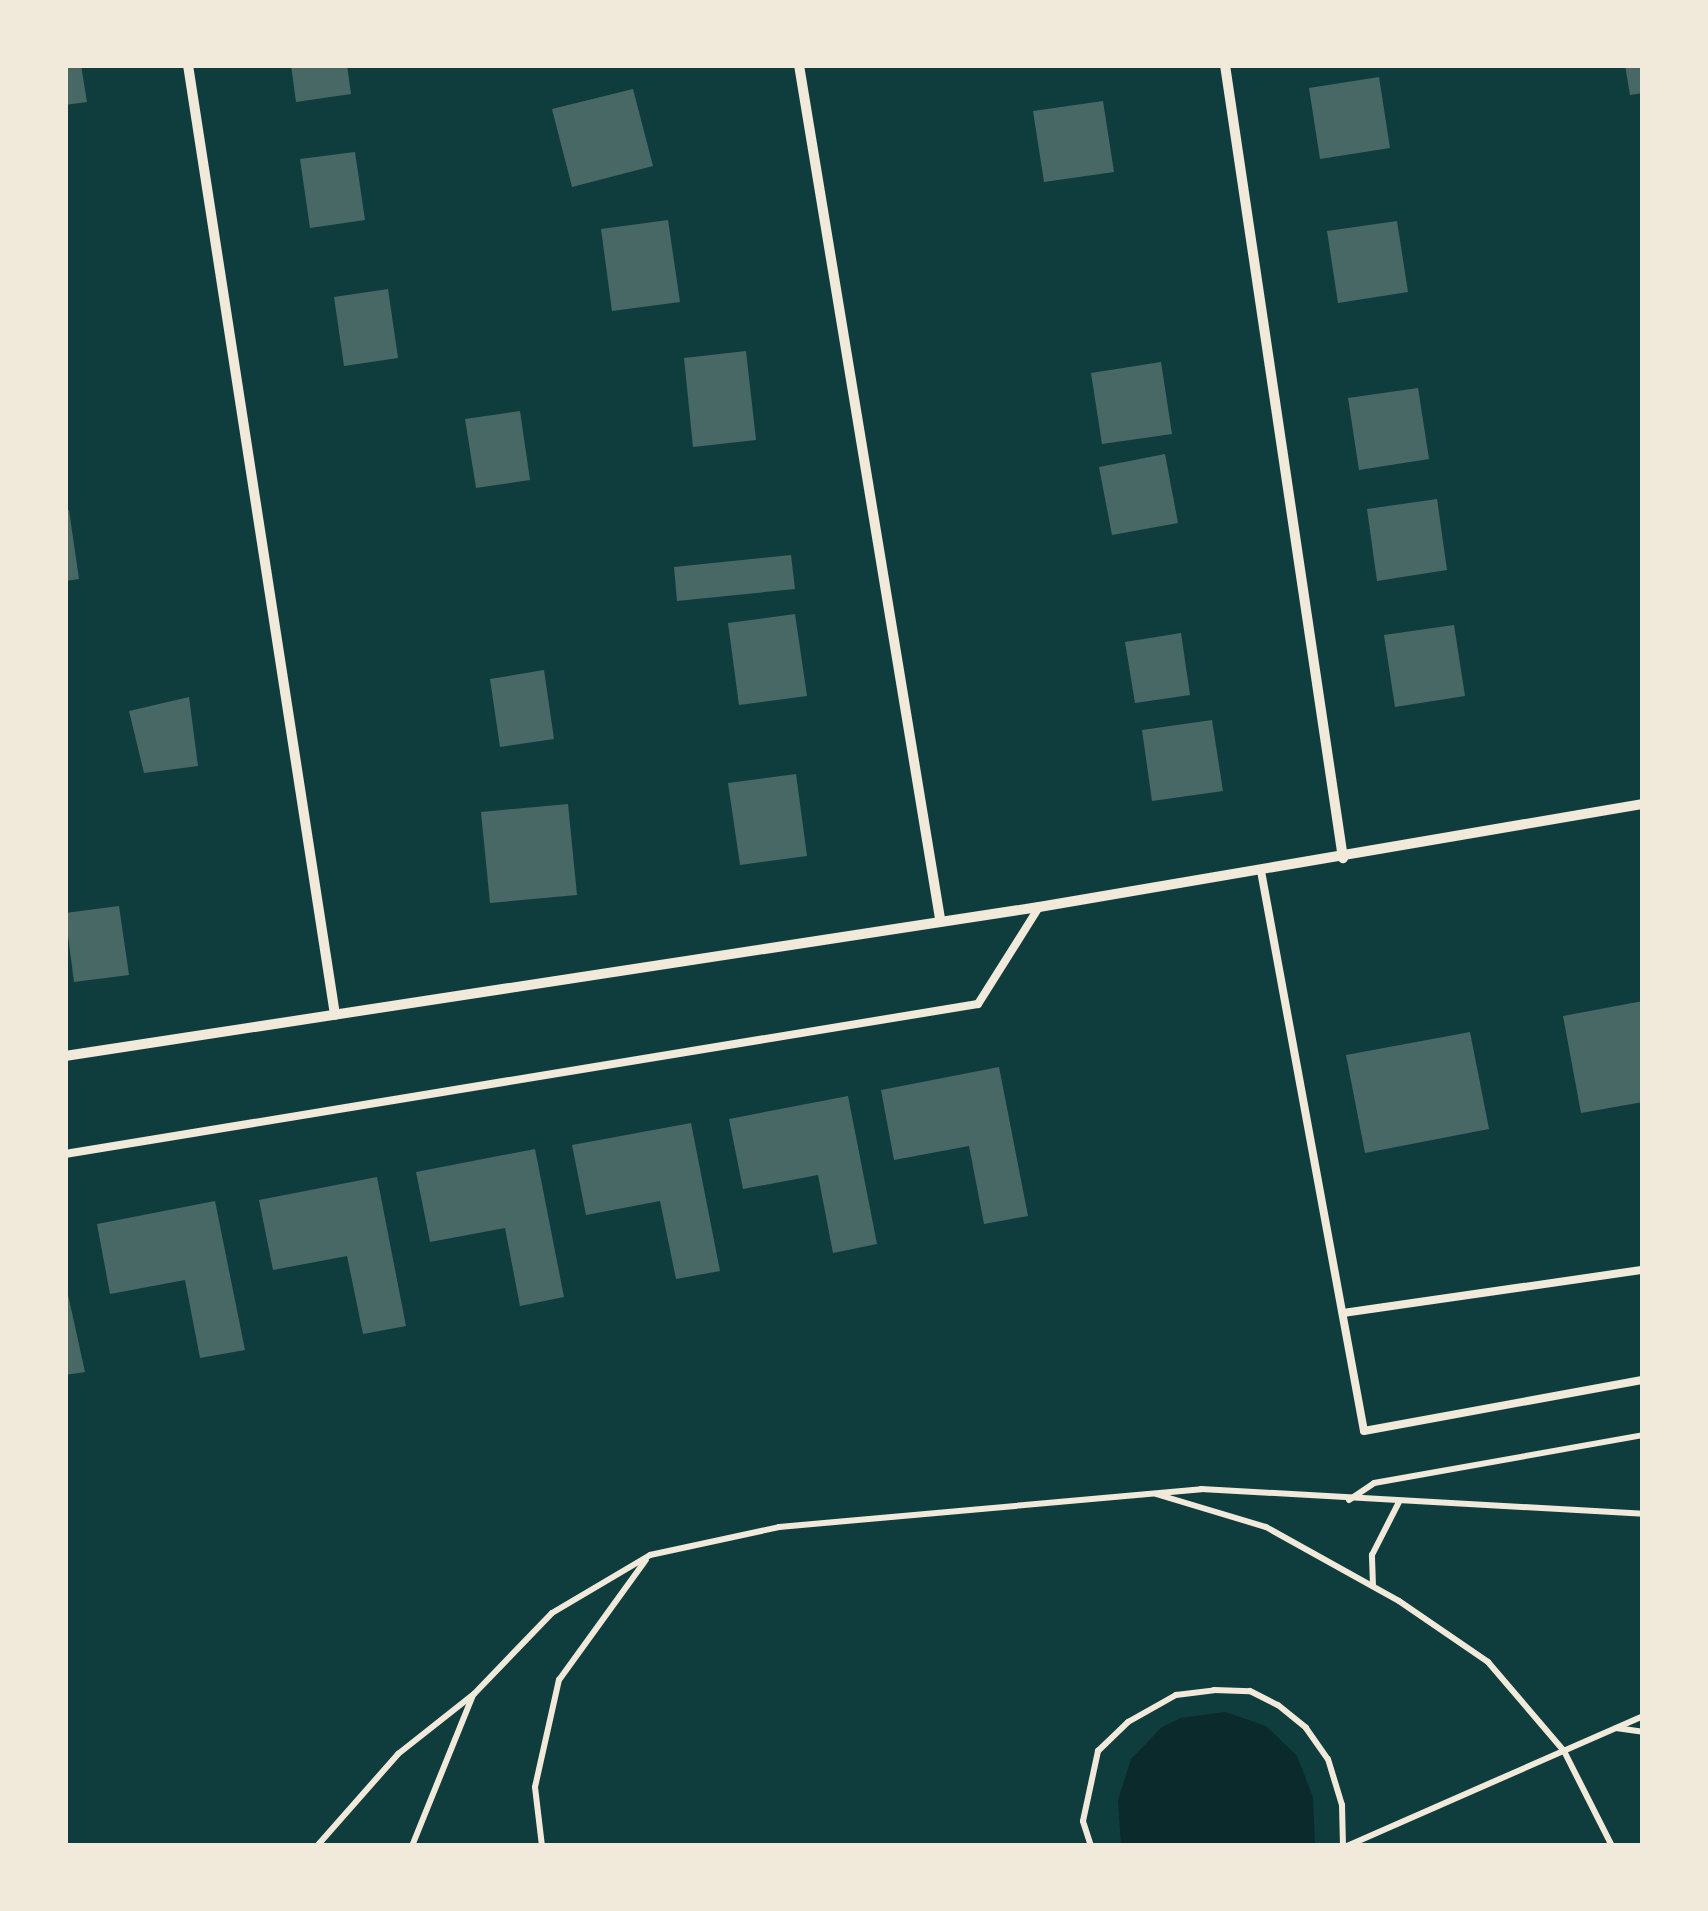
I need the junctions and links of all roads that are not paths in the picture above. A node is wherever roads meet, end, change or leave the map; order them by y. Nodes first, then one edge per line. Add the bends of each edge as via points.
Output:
1 (188, 65) edge
2 (800, 65) edge
3 (1225, 65) edge
4 (1643, 804) edge
5 (1344, 858) junction
6 (1261, 871) junction
7 (1039, 907) junction
8 (940, 919) junction
9 (335, 1015) junction
10 (65, 1056) edge
11 (65, 1154) edge
12 (1643, 1270) edge
13 (1343, 1313) junction
14 (1643, 1380) edge

1 - 9 street
2 - 8 street
3 - 5 street
4 - 5 street
5 - 6 street
6 - 7 street
6 - 13 lane
7 - 8 street
7 - 11 lane via 978,1004
8 - 9 street
9 - 10 street
12 - 13 lane
13 - 14 lane via 1364,1431

